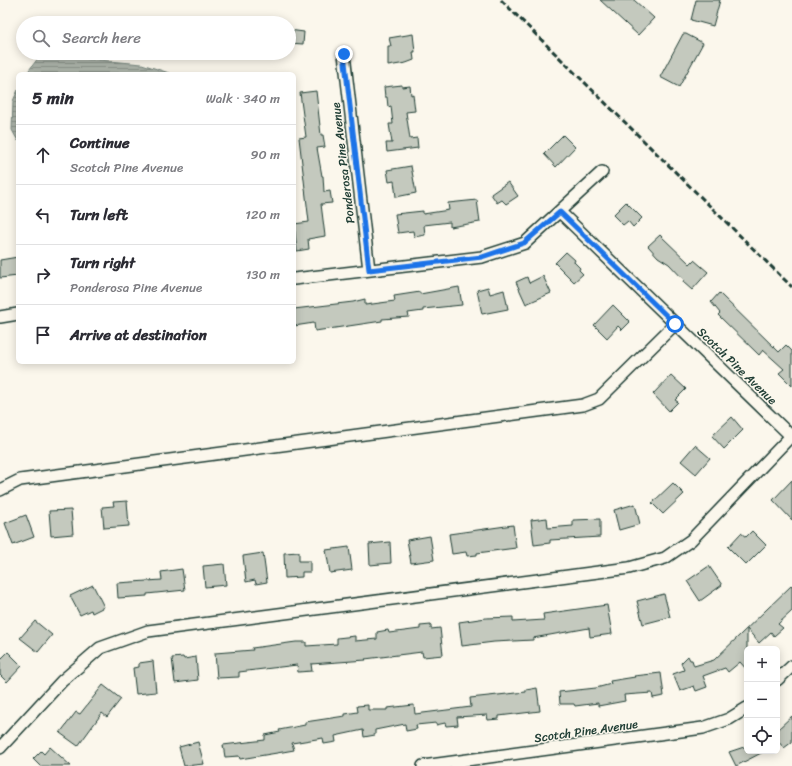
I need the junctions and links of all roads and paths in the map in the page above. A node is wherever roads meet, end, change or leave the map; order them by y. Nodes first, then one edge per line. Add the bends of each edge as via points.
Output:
1 (344, 54) dead end
2 (602, 172) dead end
3 (560, 212) junction
4 (369, 270) junction
5 (296, 279) edge
6 (16, 314) edge
7 (0, 316) edge
8 (675, 324) junction
9 (791, 437) edge
10 (0, 490) edge
11 (792, 666) edge
12 (780, 677) edge
13 (744, 710) edge
14 (0, 748) edge
15 (423, 766) edge

1 - 4 street, Ponderosa Pine Avenue
2 - 3 street
3 - 4 street via 524,243 500,252 482,257
3 - 8 street, Scotch Pine Avenue
4 - 5 street
6 - 7 street
8 - 9 street, Scotch Pine Avenue
8 - 10 street via 599,399 583,405 20,480
9 - 14 street via 691,540 665,558 628,568 148,632 100,648 62,681
11 - 12 street
13 - 15 street, Scotch Pine Avenue via 729,719 703,728

